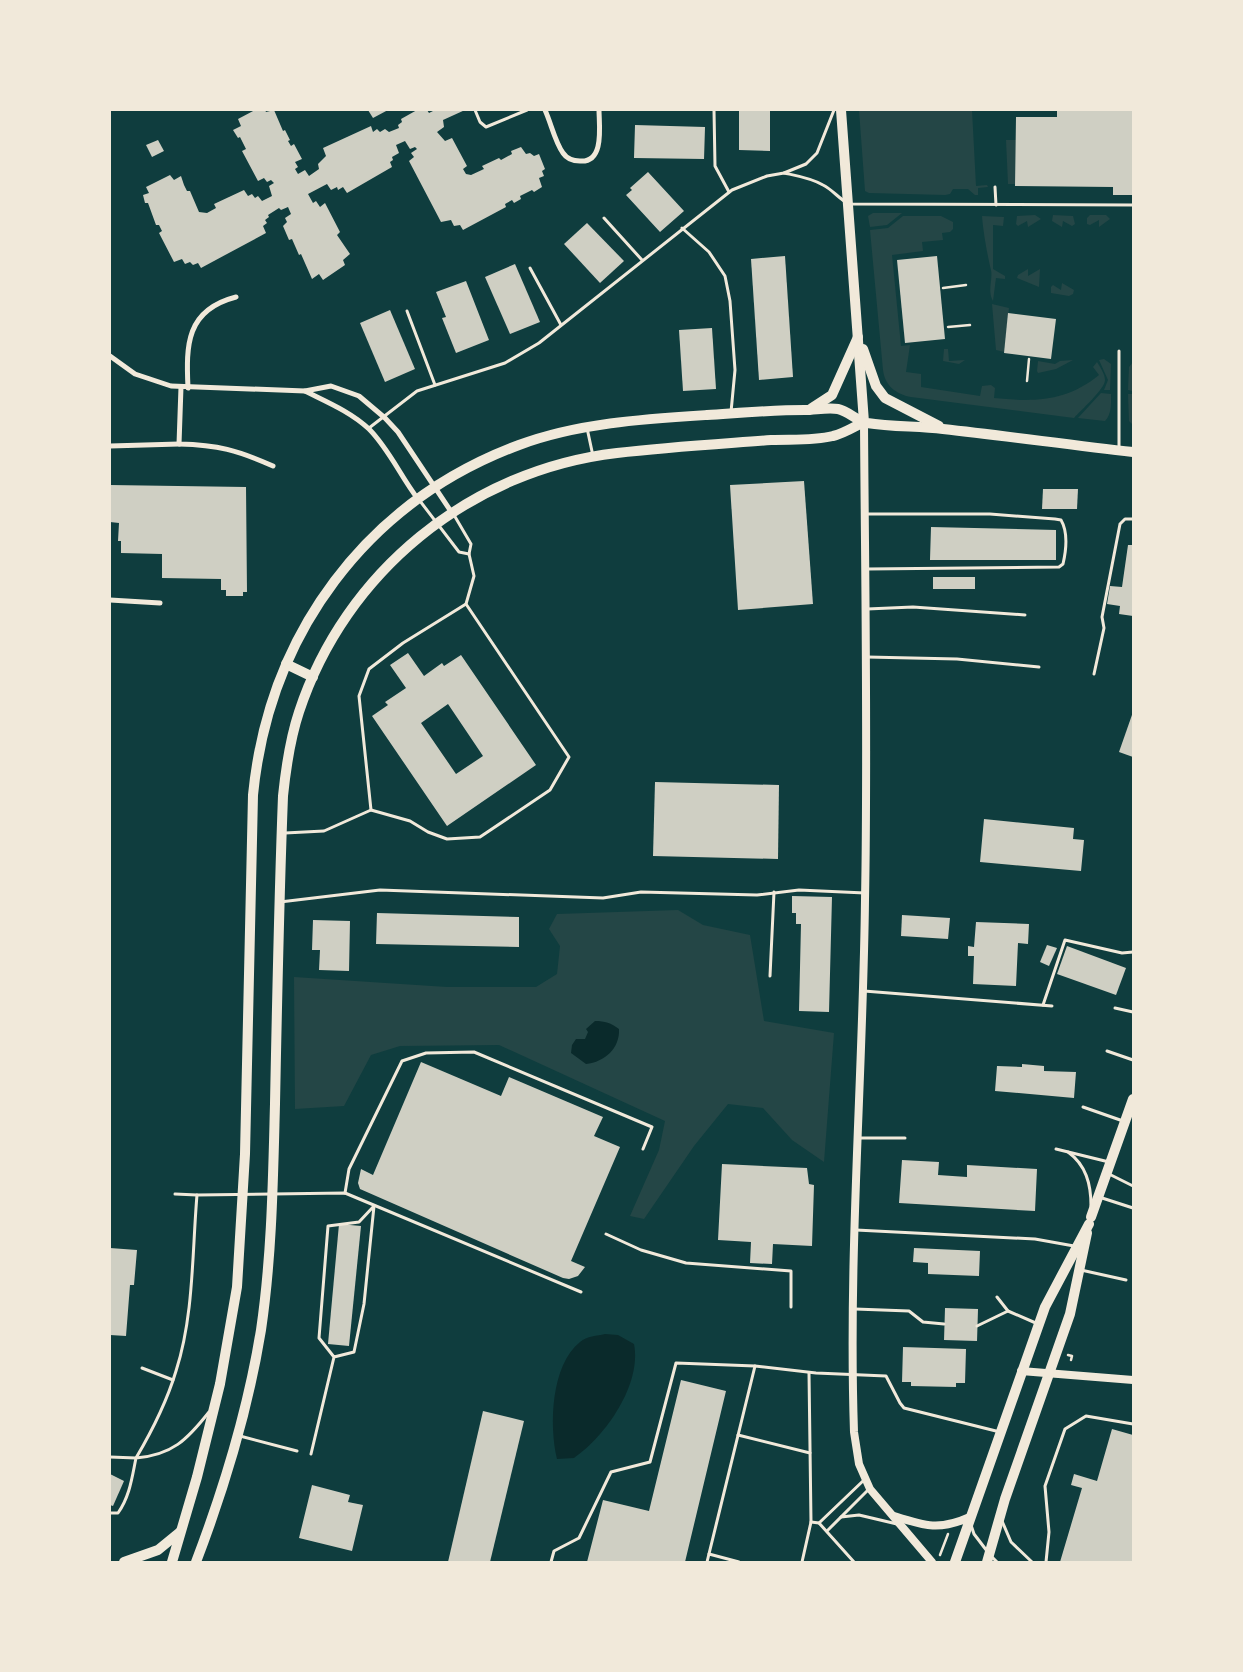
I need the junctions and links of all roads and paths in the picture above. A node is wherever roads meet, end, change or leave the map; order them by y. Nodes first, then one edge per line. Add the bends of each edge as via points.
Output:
1 (474, 110) edge
2 (527, 110) edge
3 (545, 110) edge
4 (599, 110) edge
5 (714, 110) edge
6 (834, 110) edge
7 (841, 110) edge
8 (784, 173) junction
9 (996, 187) dead end
10 (729, 192) junction
11 (849, 204) junction
12 (996, 204) junction
13 (1133, 205) edge
14 (604, 218) dead end
15 (682, 228) junction
16 (642, 260) junction
17 (530, 268) dead end
18 (966, 285) dead end
19 (944, 288) dead end
20 (236, 297) dead end
21 (406, 311) dead end
22 (561, 325) junction
23 (970, 325) dead end
24 (948, 327) dead end
25 (859, 336) junction
26 (1119, 351) dead end
27 (110, 356) edge
28 (1030, 359) dead end
29 (1027, 381) dead end
30 (435, 385) junction
31 (181, 387) junction
32 (188, 388) junction
33 (305, 391) junction
34 (809, 410) junction
35 (731, 414) junction
36 (383, 416) junction
37 (864, 422) junction
38 (587, 427) junction
39 (368, 429) junction
40 (945, 429) junction
41 (179, 444) junction
42 (110, 446) edge
43 (1119, 450) junction
44 (1133, 452) edge
45 (593, 457) junction
46 (273, 466) dead end
47 (435, 487) junction
48 (418, 499) junction
49 (452, 513) junction
50 (866, 514) junction
51 (1133, 519) edge
52 (438, 523) junction
53 (469, 554) junction
54 (866, 569) junction
55 (110, 600) edge
56 (160, 602) dead end
57 (466, 604) junction
58 (867, 609) junction
59 (1025, 615) dead end
60 (867, 657) junction
61 (286, 664) junction
62 (1040, 667) dead end
63 (1094, 674) dead end
64 (313, 677) junction
65 (371, 810) junction
66 (282, 832) junction
67 (774, 892) junction
68 (865, 893) junction
69 (280, 902) junction
70 (1133, 952) edge
71 (770, 976) dead end
72 (862, 991) junction
73 (1043, 1005) junction
74 (1052, 1006) dead end
75 (1116, 1008) dead end
76 (1133, 1012) edge
77 (1108, 1051) dead end
78 (1133, 1060) edge
79 (1133, 1099) edge
80 (1083, 1106) dead end
81 (1125, 1122) junction
82 (857, 1138) junction
83 (904, 1138) dead end
84 (643, 1149) dead end
85 (1056, 1149) dead end
86 (1068, 1152) junction
87 (1111, 1162) junction
88 (1107, 1173) junction
89 (1133, 1186) edge
90 (344, 1193) junction
91 (175, 1194) dead end
92 (272, 1194) junction
93 (197, 1195) junction
94 (243, 1195) junction
95 (1098, 1197) junction
96 (374, 1206) junction
97 (1133, 1208) edge
98 (1090, 1221) junction
99 (855, 1230) junction
100 (606, 1234) dead end
101 (1076, 1247) junction
102 (1080, 1270) junction
103 (1126, 1280) dead end
104 (581, 1292) dead end
105 (997, 1297) dead end
106 (791, 1306) dead end
107 (854, 1309) junction
108 (1008, 1311) junction
109 (944, 1324) dead end
110 (1039, 1324) junction
111 (977, 1326) dead end
112 (334, 1357) junction
113 (756, 1366) junction
114 (142, 1368) dead end
115 (1022, 1371) junction
116 (809, 1373) junction
117 (853, 1374) junction
118 (1048, 1374) junction
119 (173, 1380) junction
120 (1133, 1380) edge
121 (216, 1403) junction
122 (1133, 1424) edge
123 (1000, 1432) junction
124 (239, 1435) junction
125 (738, 1435) junction
126 (297, 1451) dead end
127 (810, 1453) junction
128 (311, 1454) dead end
129 (110, 1457) edge
130 (136, 1458) junction
131 (864, 1480) junction
132 (870, 1488) junction
133 (110, 1513) edge
134 (1001, 1513) junction
135 (894, 1516) junction
136 (841, 1517) junction
137 (970, 1517) junction
138 (811, 1522) junction
139 (819, 1523) junction
140 (900, 1525) junction
141 (182, 1529) junction
142 (827, 1531) junction
143 (949, 1531) dead end
144 (709, 1554) junction
145 (940, 1556) dead end
146 (200, 1557) edge
147 (988, 1558) edge
148 (124, 1562) edge
149 (172, 1562) edge
150 (196, 1562) edge
151 (551, 1562) edge
152 (707, 1562) edge
153 (740, 1562) edge
154 (802, 1562) edge
155 (854, 1562) edge
156 (932, 1562) edge
157 (955, 1562) edge
158 (997, 1562) edge
159 (1032, 1562) edge
160 (1046, 1562) edge

1 - 2 lane via 486,127
3 - 4 street via 563,153 572,160 583,162 593,156 599,145
5 - 10 lane via 715,166
6 - 8 lane via 817,153 806,164
7 - 11 main road
8 - 10 lane via 767,176
8 - 11 lane via 824,185
9 - 12 lane
10 - 15 lane
11 - 12 lane
11 - 25 main road
12 - 13 lane
14 - 16 lane
15 - 16 lane
15 - 35 lane via 709,252 725,276 735,370
16 - 22 lane
17 - 22 lane
18 - 19 path
20 - 32 street via 212,307 193,329 186,352
21 - 30 lane
22 - 30 lane via 539,343 505,363
23 - 24 path
25 - 34 main road via 832,395
25 - 37 main road
25 - 40 main road via 876,386 885,398
26 - 43 lane
27 - 31 street via 151,381
28 - 29 path
30 - 36 lane via 417,391
31 - 32 street
31 - 41 street
32 - 33 street
33 - 36 street via 331,386 359,396
33 - 39 street via 343,410
34 - 35 main road
34 - 37 main road via 839,409
35 - 38 main road
36 - 39 lane
36 - 47 street via 398,432
37 - 40 main road
37 - 45 main road via 833,436 686,446
37 - 50 street
38 - 45 lane
38 - 47 main road via 520,445 462,470
39 - 48 street
40 - 43 main road
41 - 42 street
41 - 46 street via 215,445
43 - 44 main road
45 - 49 main road via 514,479
47 - 48 main road
47 - 49 street
48 - 52 lane
48 - 61 main road via 387,524 342,572 309,618
49 - 52 main road
49 - 53 lane via 471,544
50 - 54 street
50 - 54 lane via 990,514 1061,520 1065,526 1065,556 1064,564 1059,567
51 - 63 lane via 1125,519 1120,524
52 - 53 lane via 459,552
52 - 64 main road via 399,553 363,592 334,635
53 - 57 lane via 474,576
54 - 58 street
55 - 56 street
57 - 65 lane via 370,669 359,696
57 - 65 lane via 569,756 550,790 480,837 447,839 410,821
58 - 59 lane via 913,608
58 - 60 street
60 - 62 lane via 957,659
60 - 68 street
61 - 64 main road
61 - 94 main road via 260,740 253,795
64 - 66 main road via 292,739 283,796
65 - 66 lane via 324,831
66 - 69 main road
67 - 68 lane
67 - 69 lane via 757,895 641,892 603,898 380,890
67 - 71 lane
68 - 72 street
69 - 92 main road
70 - 73 lane via 1065,940
72 - 73 lane
72 - 82 street
73 - 74 lane
75 - 76 lane
77 - 78 lane
79 - 81 main road
80 - 81 lane
81 - 87 main road
82 - 83 lane
82 - 99 street
84 - 90 lane via 652,1127 474,1052 426,1053 402,1061 349,1169
85 - 86 lane
86 - 87 lane
86 - 98 lane via 1078,1159 1086,1172 1091,1199
87 - 88 main road
88 - 89 lane
88 - 95 main road
90 - 92 lane
90 - 96 lane
91 - 93 lane
92 - 94 lane
92 - 124 main road via 261,1328
93 - 94 lane
93 - 119 lane via 188,1309
94 - 121 main road via 237,1287
95 - 97 lane
95 - 98 main road
96 - 104 lane
96 - 112 lane via 364,1304 354,1352
96 - 112 lane via 359,1222 328,1226 319,1338
98 - 101 main road
98 - 102 main road
99 - 101 lane via 1035,1239
99 - 107 street
100 - 106 lane via 641,1250 686,1263 791,1271
101 - 110 main road
102 - 103 lane
102 - 118 main road via 1070,1314
105 - 108 lane
107 - 109 lane via 909,1311 923,1322
107 - 117 street
108 - 110 lane
108 - 111 lane
110 - 115 main road
112 - 128 lane
113 - 116 lane
113 - 125 lane
113 - 151 lane via 676,1363 650,1462 611,1472 579,1538 554,1551
114 - 119 lane
115 - 118 street
115 - 123 main road
116 - 117 lane
116 - 127 lane
117 - 123 lane via 886,1376 904,1408
117 - 131 street via 854,1432
118 - 120 street
118 - 134 main road
119 - 130 lane
121 - 130 lane via 178,1445 162,1454
121 - 141 main road
122 - 160 lane via 1086,1416 1065,1429 1045,1486 1049,1532
123 - 137 main road
124 - 126 lane
124 - 146 main road
125 - 127 lane
125 - 144 lane
127 - 138 lane
129 - 130 lane
130 - 133 lane via 122,1507 118,1513
131 - 132 street
131 - 139 lane
132 - 135 street
132 - 136 lane
134 - 147 main road
134 - 159 lane via 1011,1542
135 - 137 street via 940,1527
135 - 140 street
136 - 140 lane via 860,1515
136 - 142 lane
137 - 147 lane via 974,1534
137 - 157 main road
138 - 139 lane
138 - 154 lane
139 - 142 lane
140 - 156 street
141 - 148 main road via 158,1550
141 - 149 main road
142 - 155 lane
143 - 145 path
144 - 152 lane
144 - 153 lane
146 - 150 main road
147 - 158 lane

